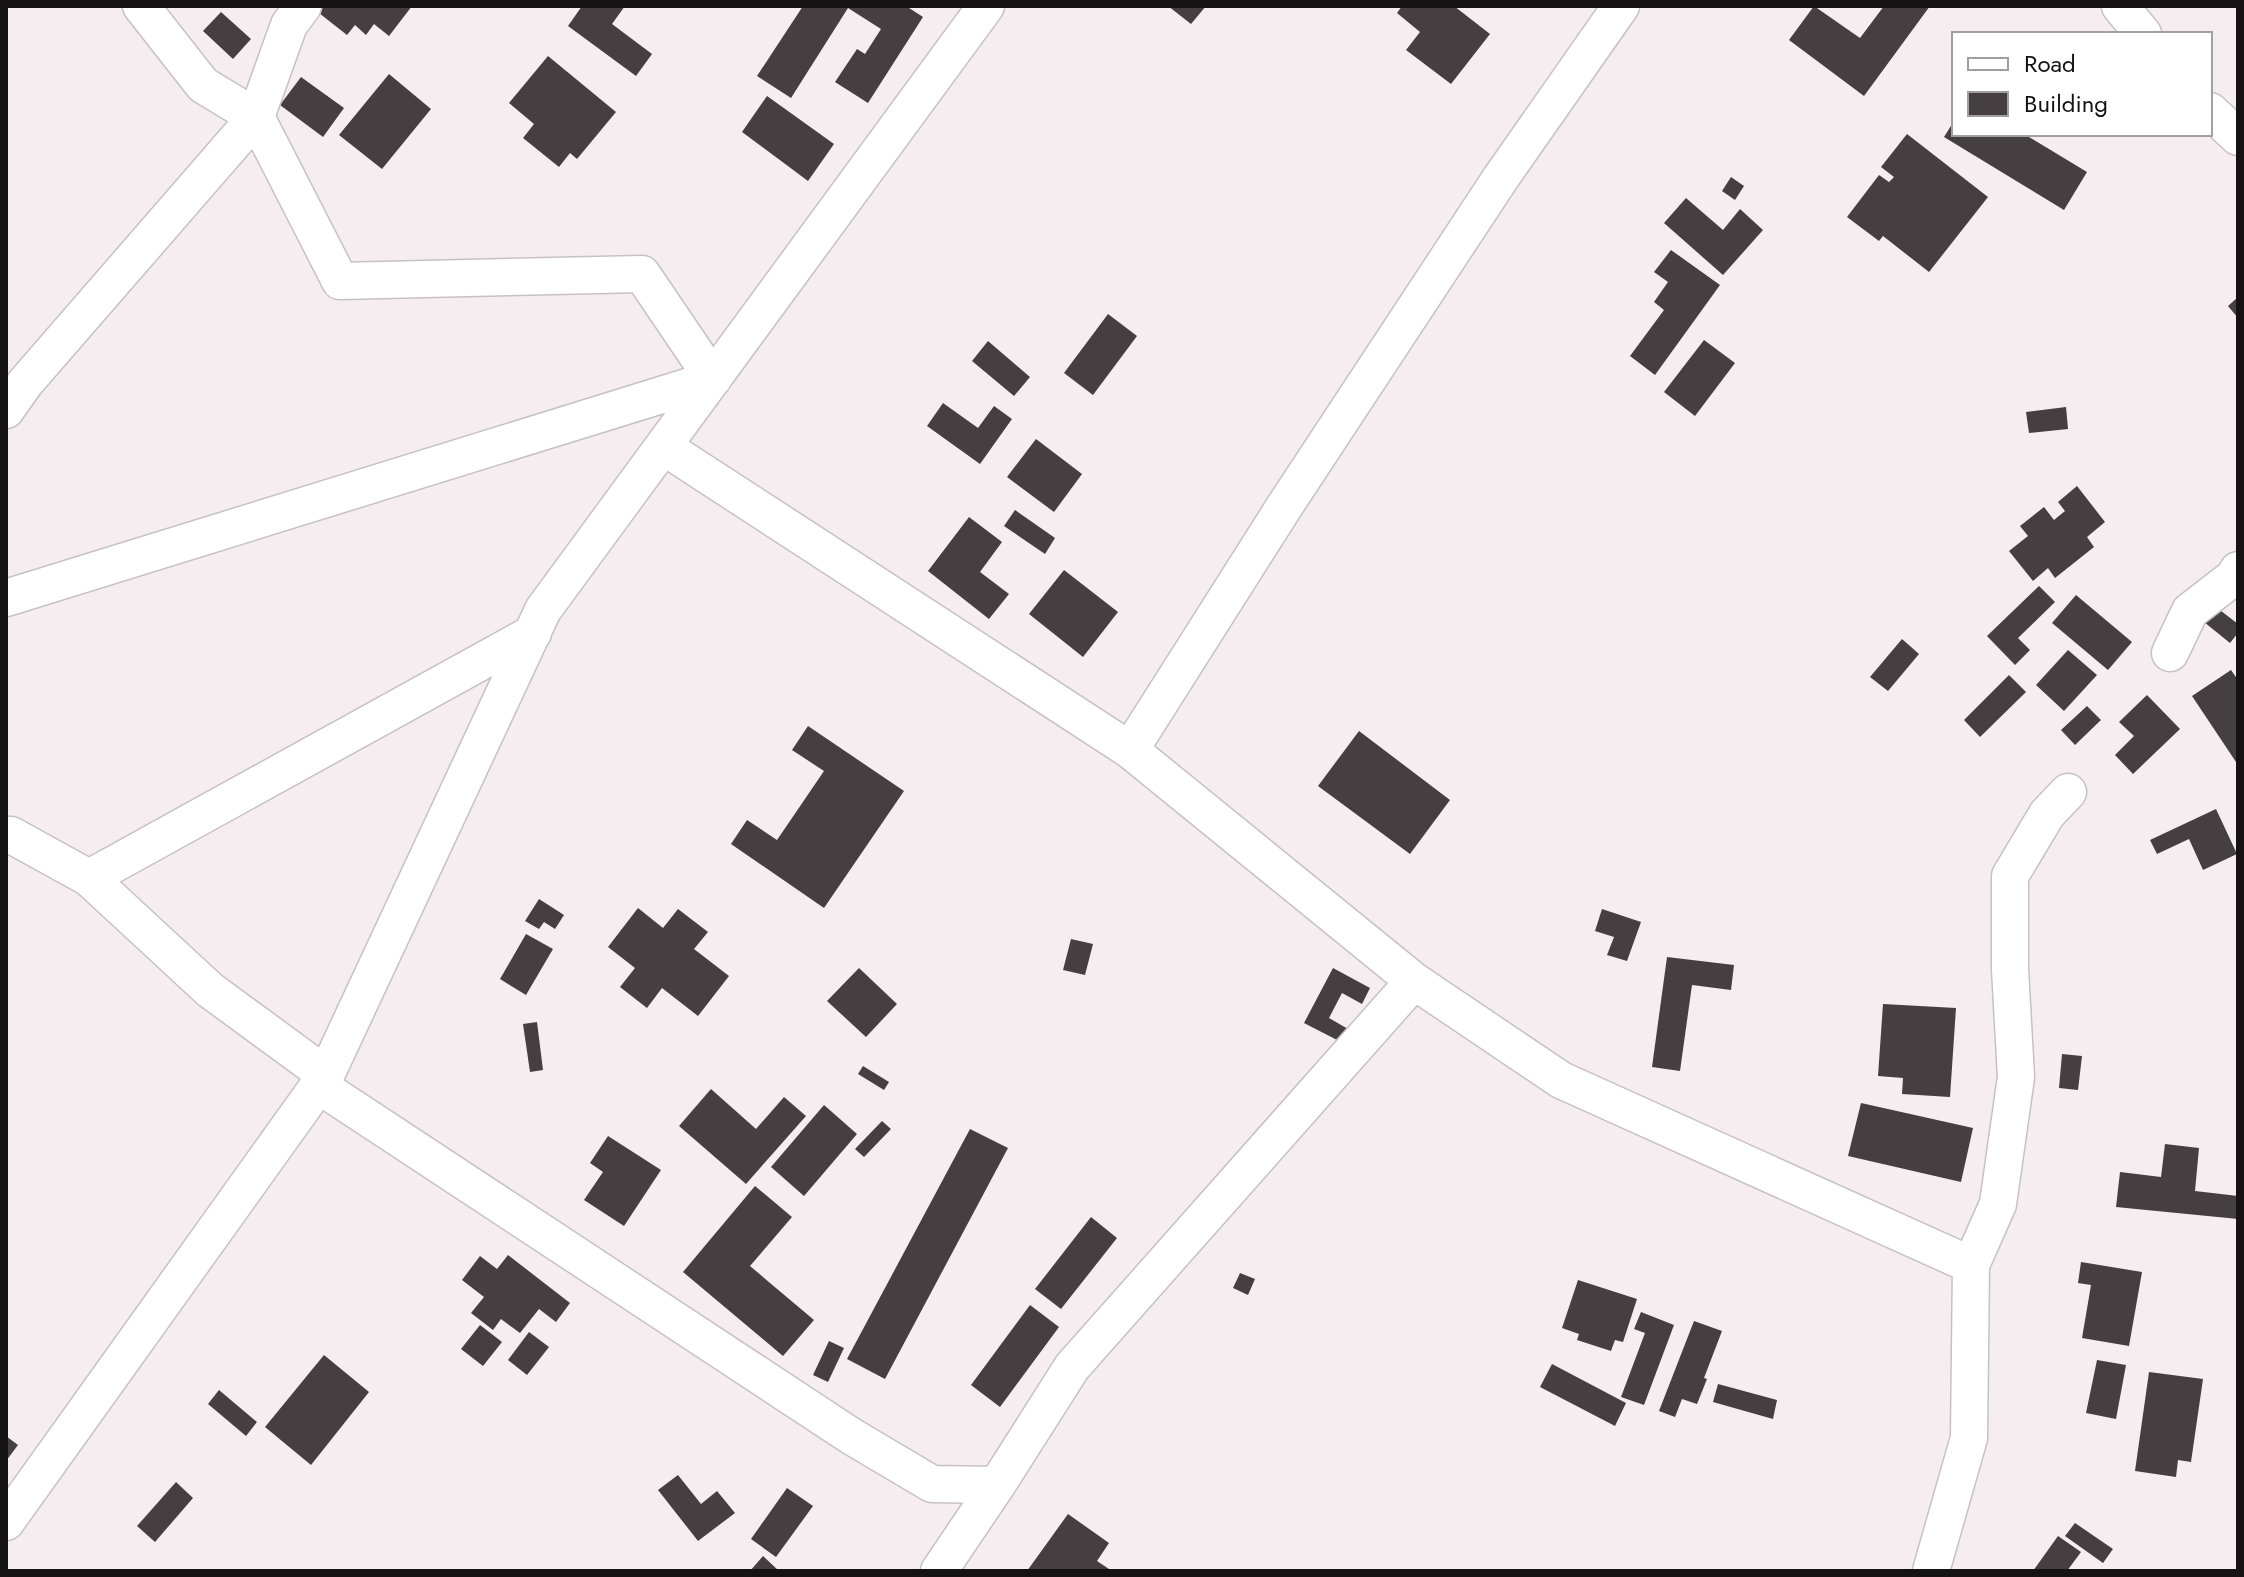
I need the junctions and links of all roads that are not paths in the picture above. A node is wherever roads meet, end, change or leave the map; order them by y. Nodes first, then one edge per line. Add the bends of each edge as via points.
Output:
1 (141, 6) edge
2 (303, 6) edge
3 (986, 6) edge
4 (1621, 6) edge
5 (2120, 6) edge
6 (2141, 32) edge
7 (2212, 113) edge
8 (256, 117) junction
9 (2238, 137) edge
10 (713, 379) junction
11 (6, 410) edge
12 (664, 447) junction
13 (2238, 570) edge
14 (6, 598) edge
15 (533, 633) junction
16 (2170, 653) dead end
17 (1130, 750) junction
18 (2068, 792) dead end
19 (6, 835) edge
20 (89, 878) junction
21 (1414, 981) junction
22 (322, 1080) junction
23 (1971, 1265) junction
24 (997, 1485) junction
25 (6, 1522) edge
26 (939, 1571) edge
27 (1931, 1571) edge

1 - 8 street via 203,85
2 - 8 street via 289,25
3 - 10 street
4 - 17 street via 1301,480
5 - 6 street
7 - 9 street
8 - 10 street via 340,281 642,274
8 - 11 street
10 - 12 street
10 - 14 street
12 - 15 street via 543,610
12 - 17 street
13 - 16 street via 2190,611
15 - 20 street
15 - 22 street
17 - 21 street
18 - 23 street via 2047,814 2010,876 2016,1077 1998,1204
19 - 20 street
20 - 22 street via 210,990
21 - 23 street via 1561,1080
21 - 24 street via 1072,1367
22 - 24 street via 851,1436 932,1484
22 - 25 street
23 - 27 street via 1969,1438
24 - 26 street

